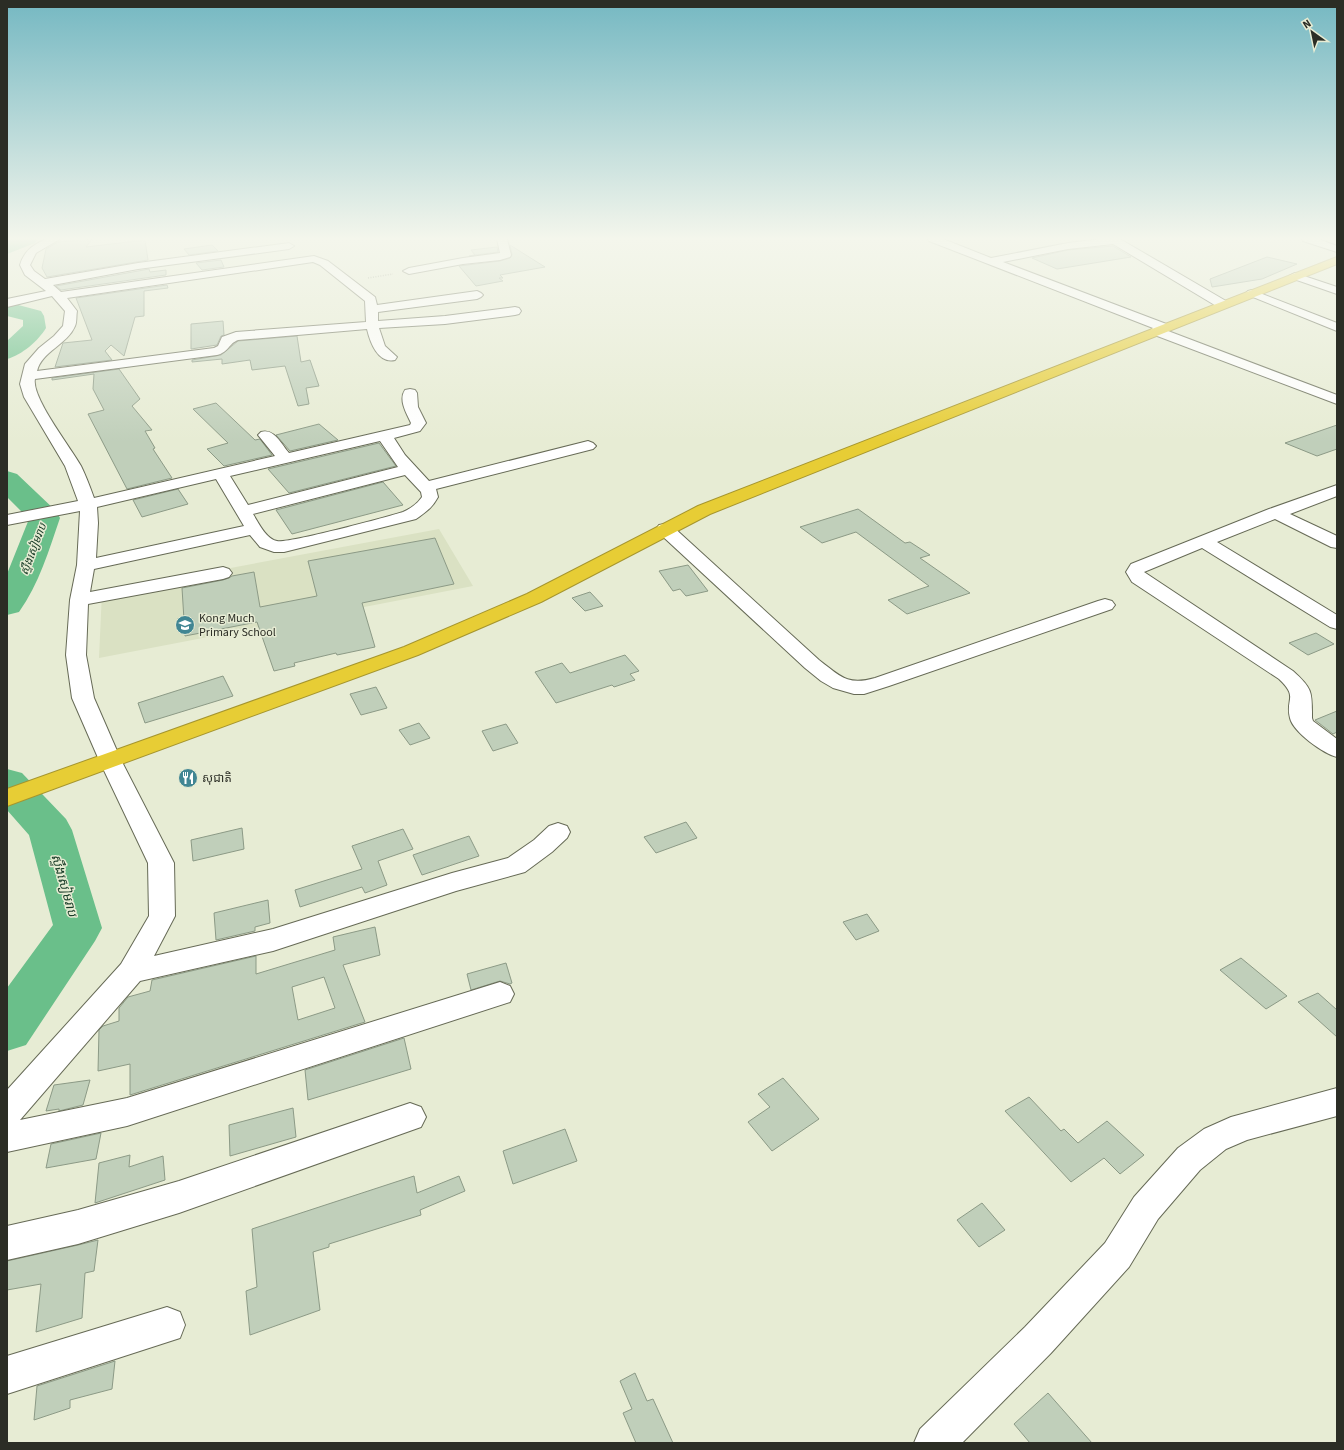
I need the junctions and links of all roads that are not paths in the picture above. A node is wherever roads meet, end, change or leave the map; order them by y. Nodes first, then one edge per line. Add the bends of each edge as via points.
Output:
1 (68, 307) edge
2 (389, 307) edge
3 (1104, 307) edge
4 (1215, 307) edge
5 (1286, 307) edge
6 (372, 309) joint
7 (515, 311) dead end
8 (372, 325) junction
9 (1337, 327) edge
10 (1160, 329) junction
11 (390, 357) dead end
12 (29, 376) junction
13 (410, 393) dead end
14 (1337, 400) edge
15 (266, 435) dead end
16 (385, 436) junction
17 (588, 446) dead end
18 (285, 458) junction
19 (409, 469) junction
20 (220, 473) junction
21 (426, 487) junction
22 (1337, 490) edge
23 (82, 505) junction
24 (243, 511) junction
25 (1275, 513) junction
26 (7, 520) edge
27 (254, 528) junction
28 (665, 529) junction
29 (1203, 541) junction
30 (1337, 543) edge
31 (86, 565) junction
32 (223, 573) dead end
33 (79, 600) junction
34 (1105, 605) dead end
35 (1337, 623) edge
36 (1337, 750) edge
37 (110, 760) junction
38 (7, 798) edge
39 (558, 832) dead end
40 (131, 972) junction
41 (500, 994) dead end
42 (1337, 1102) edge
43 (7, 1112) edge
44 (410, 1118) dead end
45 (7, 1136) edge
46 (7, 1243) edge
47 (167, 1325) dead end
48 (7, 1375) edge
49 (934, 1443) edge

1 - 12 street via 72,311 69,326 32,364
2 - 6 street
3 - 10 street
4 - 10 highway
5 - 9 street
6 - 8 street
7 - 8 street via 445,320
8 - 11 street via 378,346
8 - 12 street via 236,336 227,340 223,348 217,351
10 - 14 street
10 - 28 highway via 704,510
12 - 23 street via 27,384 31,397 73,466
13 - 16 street via 411,407 418,425
15 - 18 street
16 - 18 street
16 - 19 street via 389,445
17 - 21 street
18 - 20 street
19 - 21 street
19 - 24 street
20 - 23 street
20 - 24 street
21 - 27 street via 430,497 425,505 410,515 307,542 284,547 274,546 266,543
22 - 25 street
23 - 26 street
23 - 31 street via 89,523
24 - 27 street
25 - 29 street
25 - 30 street
27 - 31 street
28 - 34 street via 812,664 845,686 860,688 882,682
28 - 37 highway via 534,598 474,626 412,651
29 - 35 street
29 - 36 street via 1138,568 1135,572 1139,578 1286,675 1298,686 1301,693 1300,718 1304,725
31 - 33 street
32 - 33 street
33 - 37 street via 76,655 83,698
37 - 38 highway
37 - 40 street via 160,863 162,916
39 - 40 street via 516,865 273,940
40 - 43 street
41 - 45 street via 127,1112
42 - 49 street via 1242,1128 1215,1139 1189,1159 1146,1208 1117,1255 1038,1340
44 - 46 street via 179,1197 78,1227
47 - 48 street

